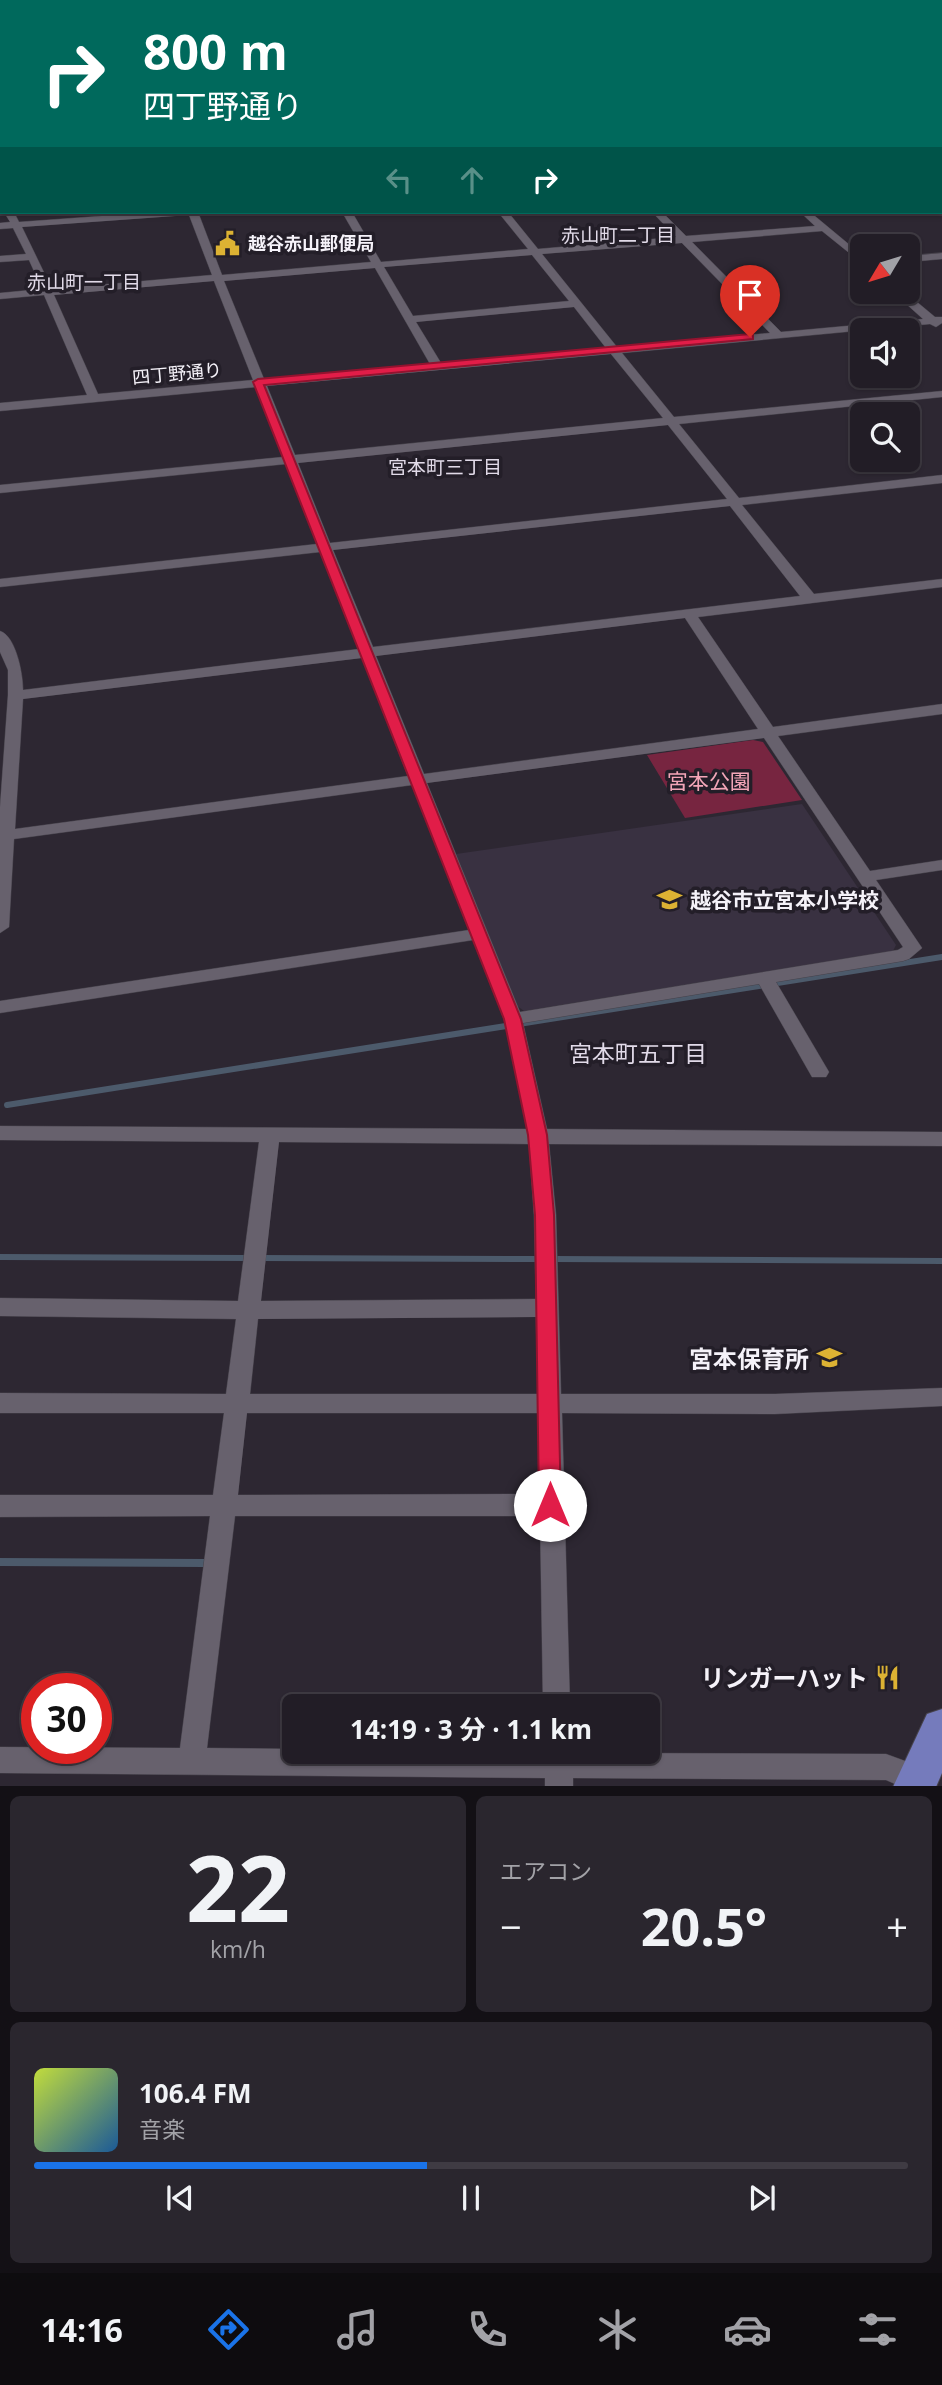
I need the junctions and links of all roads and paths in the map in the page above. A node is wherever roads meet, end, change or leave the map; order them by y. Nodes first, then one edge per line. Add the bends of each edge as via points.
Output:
1 (10, 214) edge
2 (165, 214) edge
3 (193, 214) edge
4 (348, 214) edge
5 (505, 214) edge
6 (659, 214) edge
7 (809, 214) edge
8 (18, 225) junction
9 (0, 226) edge
10 (823, 228) junction
11 (685, 239) junction
12 (850, 250) edge
13 (534, 252) junction
14 (942, 256) edge
15 (32, 257) junction
16 (920, 258) edge
17 (0, 259) edge
18 (379, 264) junction
19 (218, 277) junction
20 (46, 292) junction
21 (0, 296) edge
22 (575, 304) junction
23 (915, 304) edge
24 (410, 319) junction
25 (937, 320) edge
26 (942, 330) edge
27 (777, 334) junction
28 (614, 350) junction
29 (437, 366) junction
30 (258, 382) junction
31 (942, 394) edge
32 (94, 398) junction
33 (0, 407) edge
34 (671, 421) junction
35 (290, 459) junction
36 (942, 479) edge
37 (0, 489) edge
38 (734, 502) junction
39 (324, 547) junction
40 (0, 583) edge
41 (942, 583) edge
42 (810, 600) junction
43 (689, 614) junction
44 (0, 635) edge
45 (366, 653) junction
46 (7, 671) edge
47 (16, 695) junction
48 (942, 709) edge
49 (767, 732) junction
50 (416, 779) junction
51 (3, 835) edge
52 (942, 865) edge
53 (864, 877) junction
54 (0, 927) edge
55 (478, 934) junction
56 (766, 980) junction
57 (0, 1007) edge
58 (513, 1019) junction
59 (819, 1072) dead end
60 (0, 1133) edge
61 (538, 1135) junction
62 (270, 1136) junction
63 (942, 1139) edge
64 (0, 1307) edge
65 (545, 1308) junction
66 (248, 1310) junction
67 (942, 1397) edge
68 (549, 1401) junction
69 (0, 1403) edge
70 (236, 1403) junction
71 (550, 1505) junction
72 (0, 1506) edge
73 (223, 1507) junction
74 (557, 1694) edge
75 (942, 1728) edge
76 (0, 1760) edge
77 (192, 1761) junction
78 (559, 1767) edge
79 (916, 1783) edge

1 - 8 street
2 - 8 street
3 - 19 street
4 - 18 street
5 - 13 street
6 - 11 street
7 - 10 street
8 - 9 street
8 - 15 street
10 - 11 street
10 - 12 street
11 - 13 street
11 - 27 street
13 - 18 street
13 - 22 street
14 - 16 street
15 - 17 street
15 - 20 street
18 - 19 street
18 - 24 street
19 - 20 street
19 - 30 street
20 - 21 street
20 - 32 street
22 - 24 street
22 - 28 street
23 - 25 street
24 - 29 street
25 - 26 street
25 - 27 street, 四丁野通り
27 - 28 street, 四丁野通り
28 - 29 street, 四丁野通り
28 - 34 street
29 - 30 street, 四丁野通り
30 - 32 street, 四丁野通り
30 - 35 street
31 - 34 street
32 - 33 street, 四丁野通り
34 - 35 street
34 - 38 street
35 - 37 street
35 - 39 street
36 - 38 street
38 - 39 street
38 - 42 street
39 - 40 street
39 - 45 street
41 - 42 street
42 - 43 street
43 - 45 street
43 - 49 street
44 - 46 street
45 - 47 street
45 - 50 street
46 - 47 street
47 - 51 street
48 - 49 street
49 - 50 street
49 - 53 street
50 - 51 street
50 - 55 street
51 - 54 street
52 - 53 street
53 - 56 street via 913,948 903,955
55 - 57 street
55 - 58 street
56 - 58 street
56 - 59 street
58 - 61 street
60 - 62 street
61 - 62 street
61 - 63 street
61 - 65 street via 545,1215
62 - 66 street
64 - 66 street
65 - 66 street
65 - 68 street
66 - 70 street
67 - 68 street via 775,1404
68 - 70 street
68 - 71 street
69 - 70 street
70 - 73 street
71 - 73 street
71 - 74 street
72 - 73 street
73 - 77 street
75 - 79 highway
76 - 77 street
77 - 78 street
78 - 79 street via 886,1768

